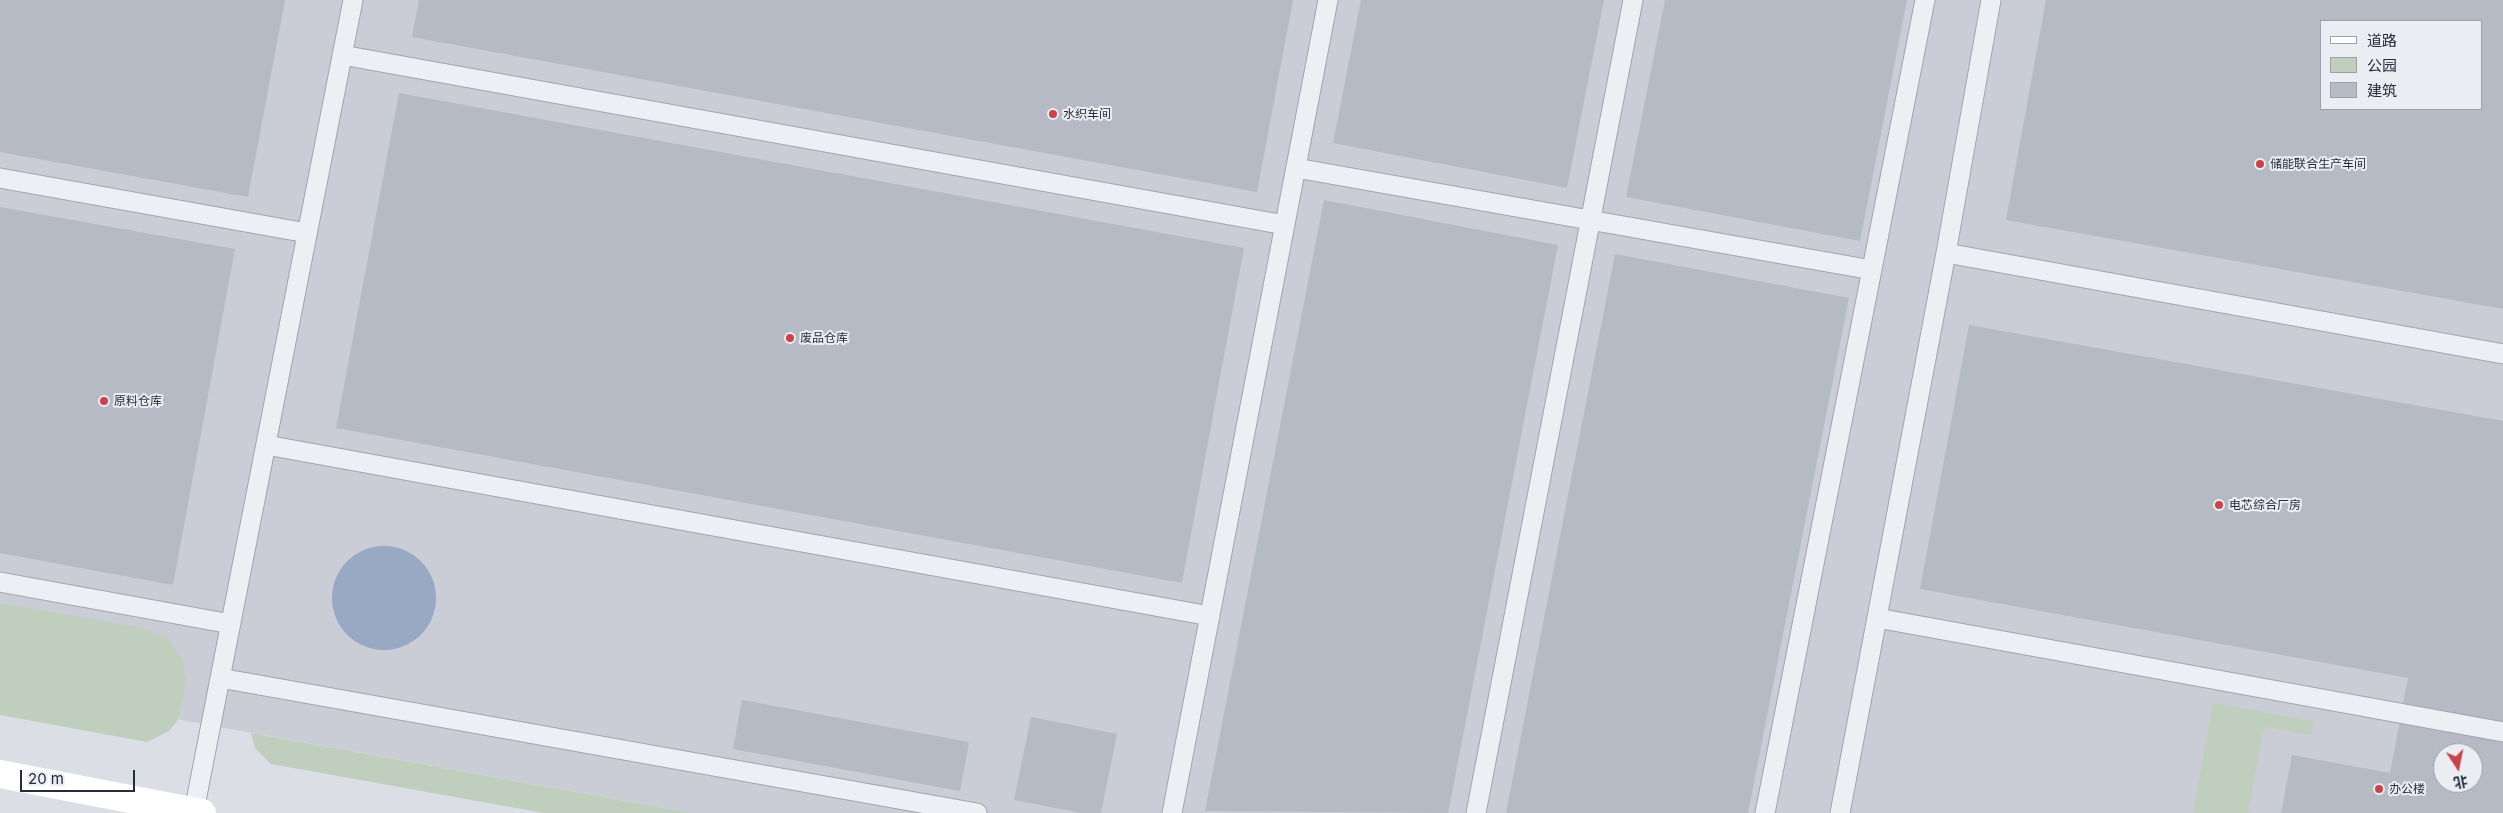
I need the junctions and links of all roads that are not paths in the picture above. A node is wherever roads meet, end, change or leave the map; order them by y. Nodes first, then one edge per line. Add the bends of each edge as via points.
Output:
1 (353, 0) edge
2 (1328, 0) edge
3 (1633, 0) edge
4 (1925, 0) edge
5 (1991, 0) edge
6 (342, 55) junction
7 (1296, 168) junction
8 (0, 178) edge
9 (1591, 220) junction
10 (1285, 225) junction
11 (307, 233) junction
12 (1946, 253) junction
13 (1872, 270) junction
14 (2503, 354) edge
15 (266, 445) junction
16 (0, 582) edge
17 (1210, 616) junction
18 (1877, 618) junction
19 (231, 624) junction
20 (220, 678) junction
21 (2503, 732) edge
22 (0, 774) edge
23 (198, 812) edge
24 (977, 813) edge
25 (1172, 813) edge
26 (1476, 813) edge
27 (1765, 813) edge
28 (1840, 813) edge

1 - 6 lane
2 - 7 lane
3 - 9 lane
4 - 13 lane
5 - 12 lane
6 - 10 lane
6 - 11 lane
7 - 9 lane
7 - 10 lane
8 - 11 lane
9 - 13 lane
9 - 26 lane
10 - 17 lane
11 - 15 lane
12 - 14 lane
12 - 18 lane
13 - 27 lane
15 - 17 lane
15 - 19 lane
16 - 19 lane
17 - 25 lane
18 - 21 lane
18 - 28 lane
19 - 20 lane
20 - 23 lane
20 - 24 lane
22 - 23 main road

